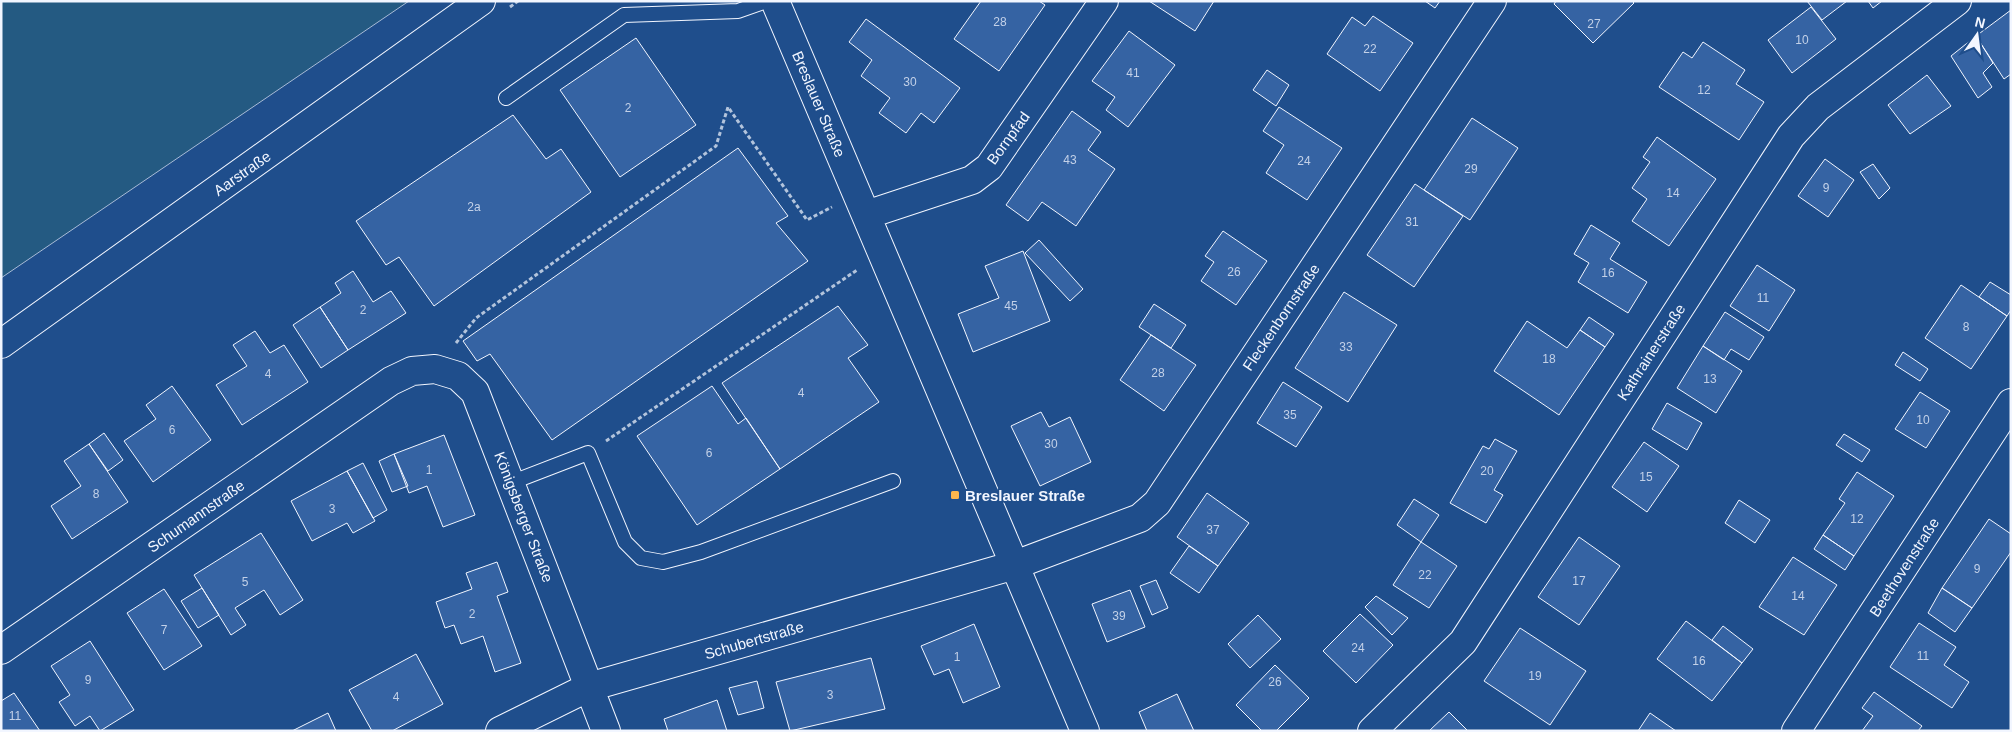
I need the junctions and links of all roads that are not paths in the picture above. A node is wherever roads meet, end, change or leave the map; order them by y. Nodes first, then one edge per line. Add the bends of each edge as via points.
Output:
1 (481, 1) edge
2 (766, 1) edge
3 (775, 1) edge
4 (1104, 1) edge
5 (1492, 1) edge
6 (1957, 1) edge
7 (506, 98) dead end
8 (862, 205) junction
9 (1, 344) edge
10 (391, 381) joint
11 (2011, 403) edge
12 (893, 481) dead end
13 (510, 483) junction
14 (1015, 565) junction
15 (1, 650) edge
16 (589, 687) junction
17 (500, 731) edge
18 (606, 731) edge
19 (1085, 731) edge
20 (1372, 731) edge
21 (1796, 731) edge

1 - 9 street, Aarstraße
2 - 7 lane via 738,10 624,15
3 - 8 street, Breslauer Straße
4 - 8 street, Bornpfad via 989,167 972,180
5 - 14 street, Fleckenbornstraße via 1157,503 1140,518
6 - 20 street, Kathrainerstraße via 1818,106 1791,136 1463,642
8 - 14 street, Breslauer Straße
10 - 13 street, Königsberger Straße via 412,371 435,369 458,376 475,392
10 - 15 street, Schumannstraße
11 - 21 street, Beethovenstraße
12 - 13 lane via 700,552 663,562 641,558 625,542 588,453
13 - 16 street, Königsberger Straße
14 - 16 street, Schubertstraße
14 - 19 street, Breslauer Straße
16 - 17 street, Schubertstraße
16 - 18 street, Königsberger Straße

